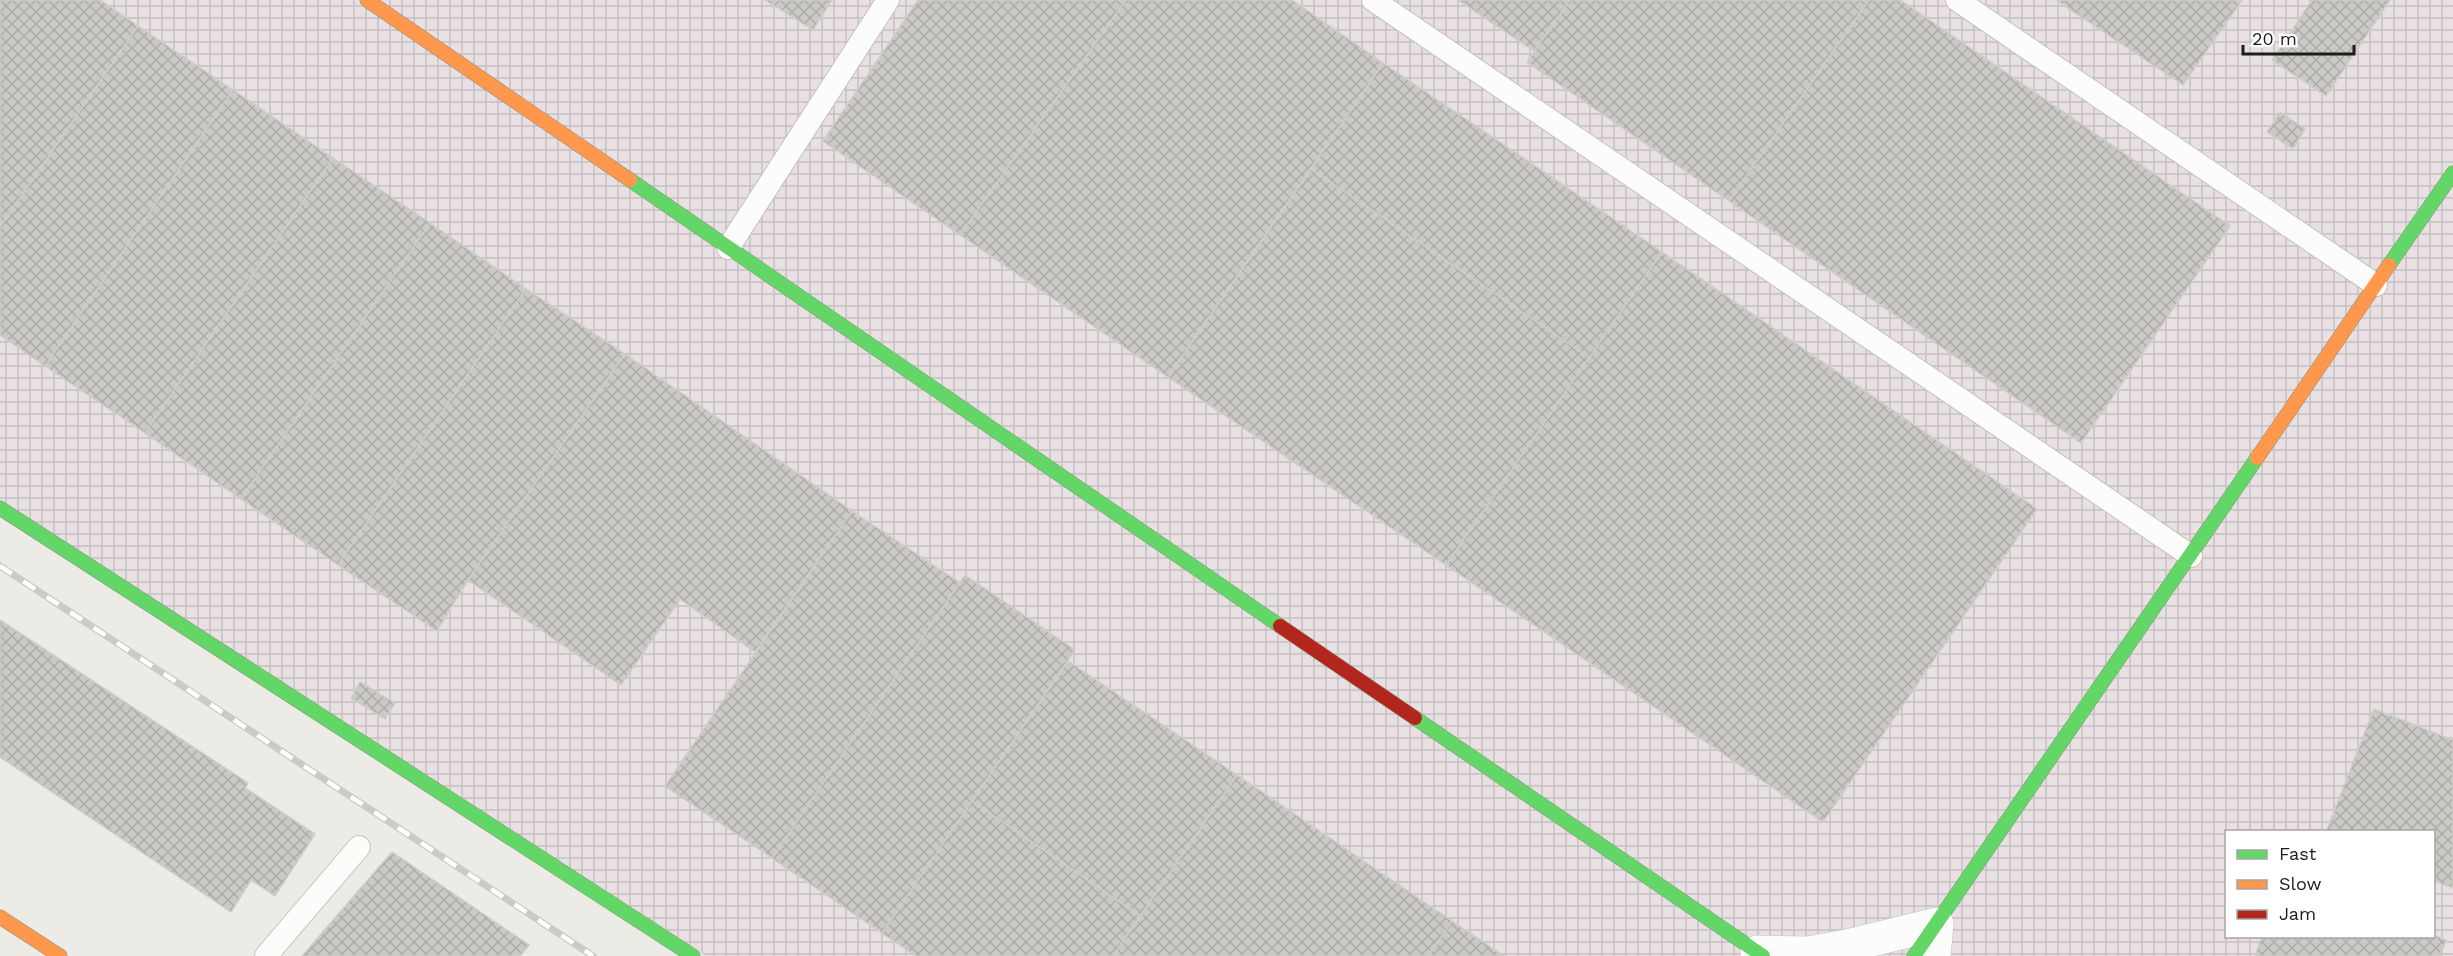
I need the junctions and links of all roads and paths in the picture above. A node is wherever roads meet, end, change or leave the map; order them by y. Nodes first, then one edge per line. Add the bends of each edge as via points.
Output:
1 (367, 0) edge
2 (888, 0) edge
3 (1373, 0) edge
4 (1957, 0) edge
5 (2453, 173) edge
6 (728, 248) junction
7 (2376, 285) junction
8 (0, 508) edge
9 (2191, 556) junction
10 (359, 847) dead end
11 (0, 917) edge
12 (1937, 924) junction
13 (1760, 954) edge
14 (60, 956) edge
15 (266, 956) edge
16 (693, 956) edge
17 (1914, 956) edge
18 (1934, 956) edge

1 - 6 street
2 - 6 lane
3 - 9 lane
4 - 7 lane
5 - 7 street
6 - 13 street
7 - 9 street
8 - 16 street
9 - 12 street
10 - 15 lane
11 - 14 street
12 - 13 street via 1818,951
12 - 17 street
12 - 18 street

